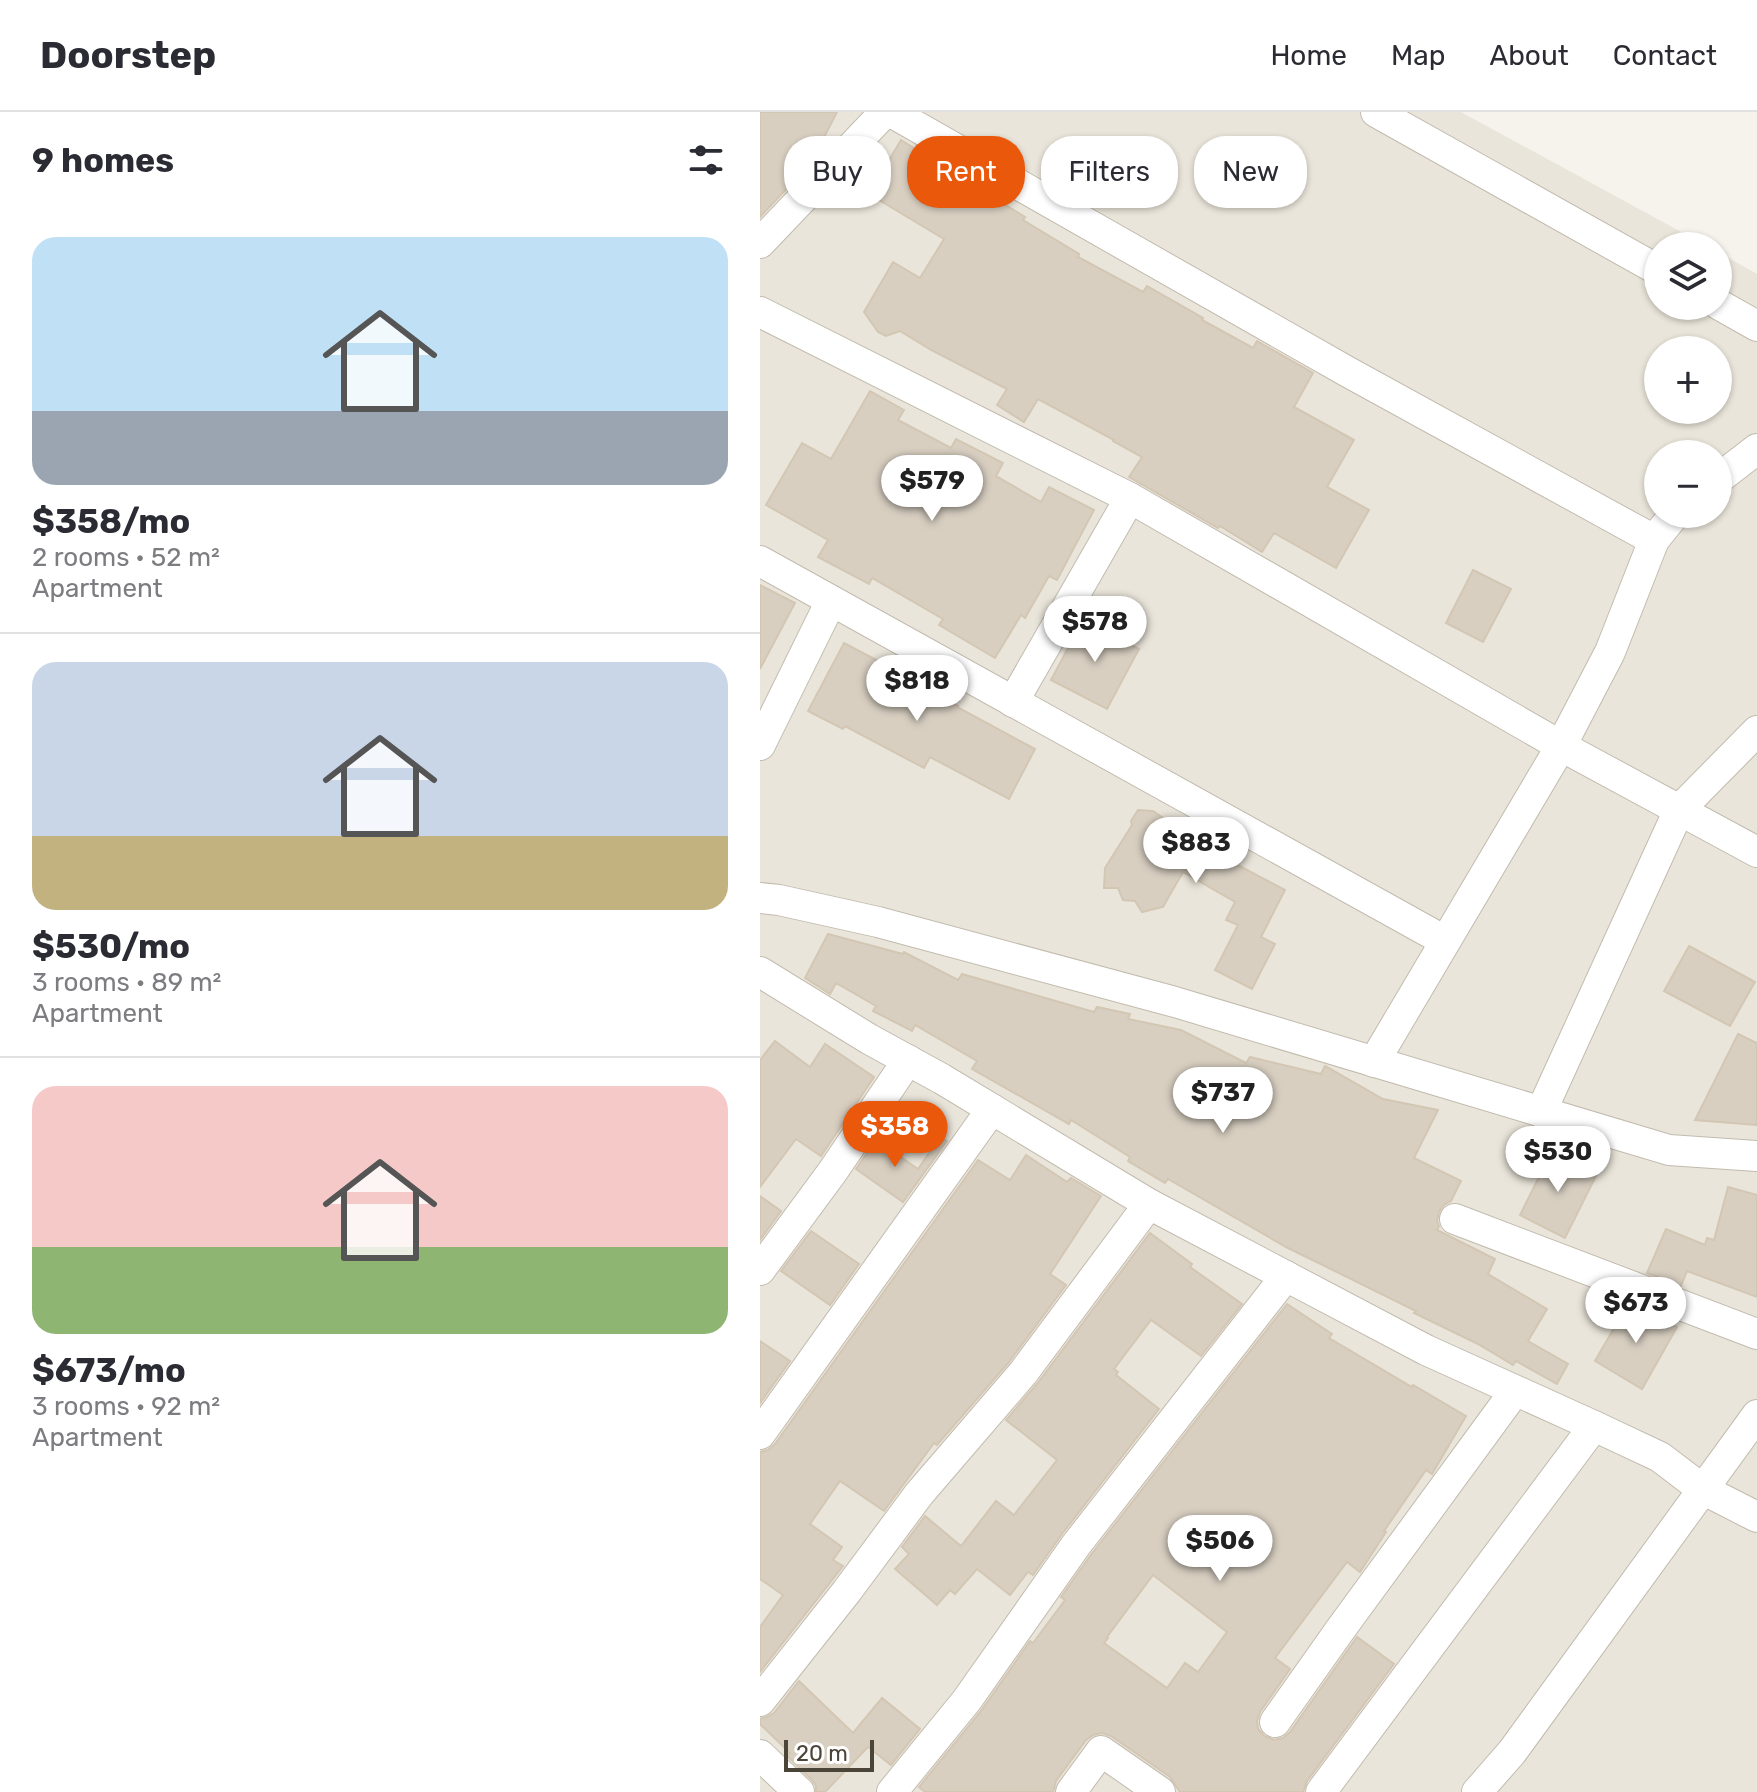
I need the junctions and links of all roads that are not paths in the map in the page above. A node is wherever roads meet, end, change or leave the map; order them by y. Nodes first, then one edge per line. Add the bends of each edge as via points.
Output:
1 (888, 112) edge
2 (1376, 112) edge
3 (760, 243) edge
4 (1644, 262) edge
5 (760, 312) edge
6 (1732, 312) edge
7 (1757, 326) edge
8 (1757, 449) edge
9 (1732, 468) edge
10 (1130, 498) junction
11 (1664, 528) edge
12 (1654, 540) junction
13 (760, 561) edge
14 (831, 601) junction
15 (1013, 702) junction
16 (1757, 731) edge
17 (760, 745) edge
18 (1561, 746) junction
19 (1679, 810) junction
20 (1757, 852) edge
21 (760, 898) edge
22 (1445, 941) junction
23 (760, 972) edge
24 (908, 1060) junction
25 (1374, 1062) junction
26 (992, 1109) junction
27 (1541, 1112) junction
28 (1757, 1156) edge
29 (1149, 1204) junction
30 (1455, 1219) dead end
31 (760, 1270) edge
32 (1286, 1276) junction
33 (1757, 1334) edge
34 (1515, 1391) junction
35 (1757, 1415) edge
36 (1594, 1426) junction
37 (760, 1434) edge
38 (1702, 1489) junction
39 (1757, 1517) edge
40 (760, 1701) edge
41 (1275, 1722) dead end
42 (760, 1755) edge
43 (799, 1792) edge
44 (892, 1792) edge
45 (1071, 1792) edge
46 (1160, 1792) edge
47 (1321, 1792) edge
48 (1477, 1792) edge

1 - 3 street
1 - 12 street
2 - 4 street
5 - 10 street
6 - 7 street
8 - 9 street
10 - 15 street
10 - 18 street
11 - 12 street
12 - 18 street via 1610,652
13 - 14 street
14 - 15 street
14 - 17 street
15 - 22 street
16 - 19 street
18 - 19 street
18 - 22 street
19 - 20 street
19 - 27 street
21 - 25 street via 878,922
22 - 25 street
23 - 24 street
24 - 26 street
24 - 31 street
25 - 27 street
26 - 29 street
26 - 37 street
27 - 28 street via 1669,1150
29 - 32 street
29 - 40 street via 1023,1373 919,1494
30 - 33 street
32 - 34 street
32 - 44 street
34 - 36 street
34 - 41 street
35 - 38 street
36 - 38 street via 1660,1457
36 - 47 street
38 - 39 street
38 - 48 street via 1512,1752
42 - 43 street
45 - 46 street via 1101,1751

